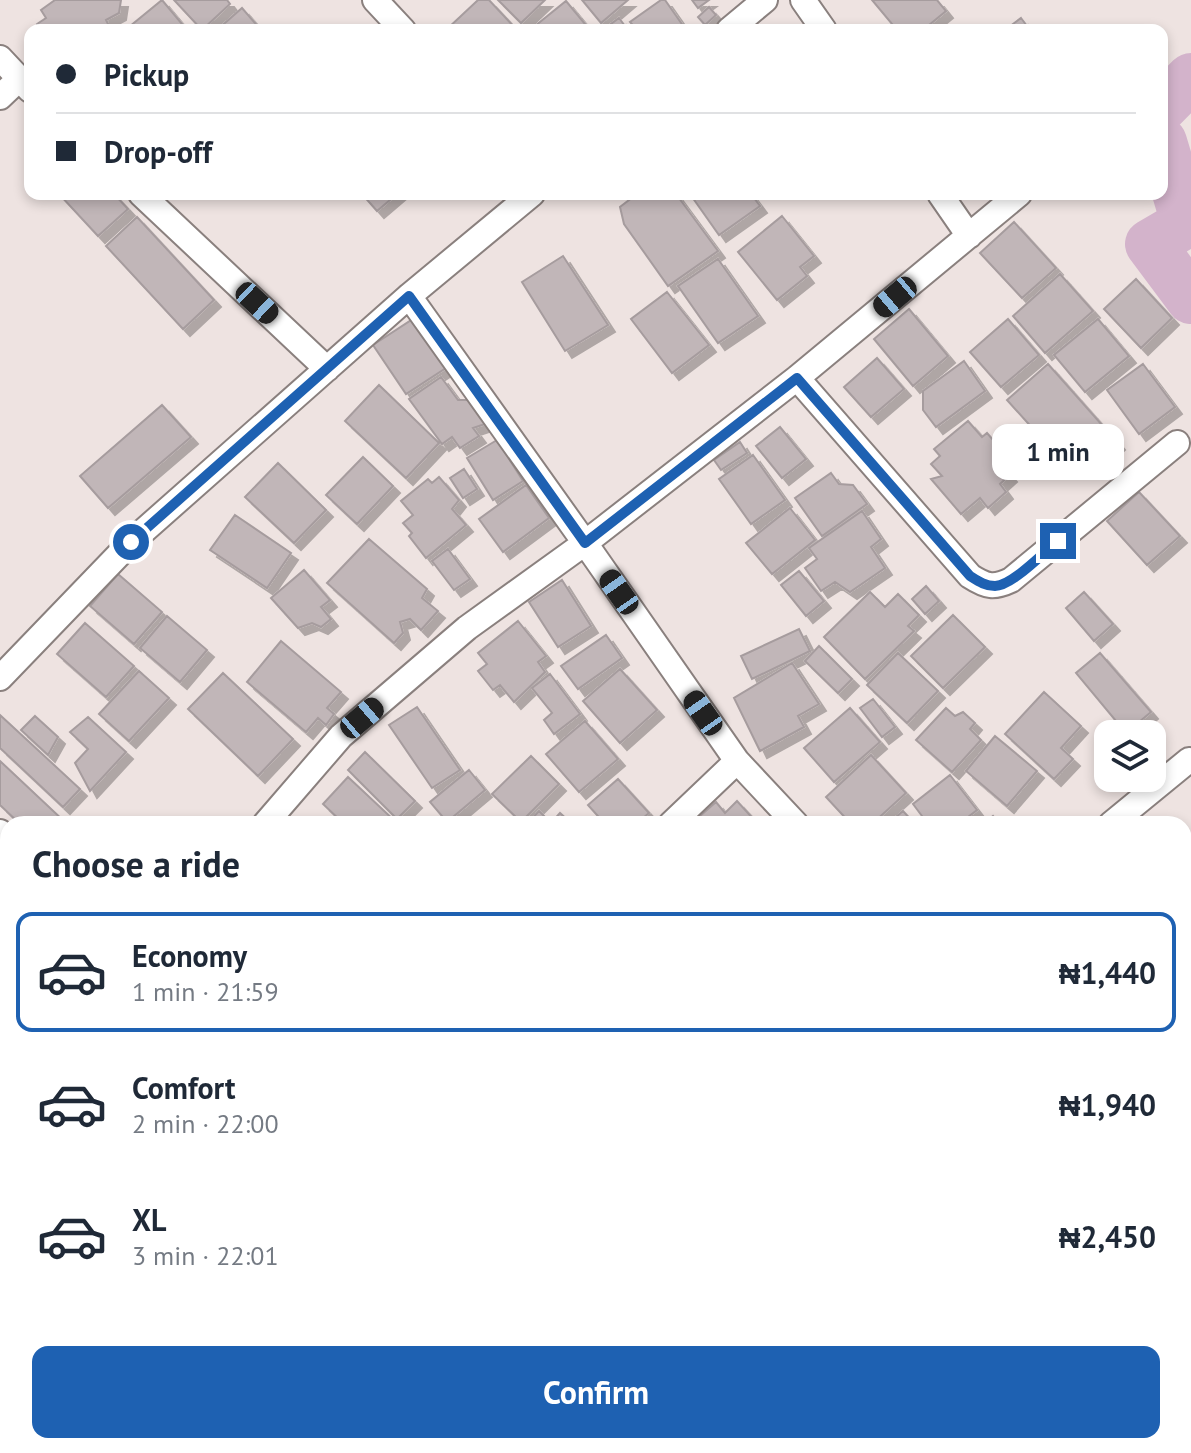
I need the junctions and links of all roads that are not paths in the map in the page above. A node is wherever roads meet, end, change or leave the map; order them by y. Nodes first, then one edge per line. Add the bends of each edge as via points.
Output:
1 (375, 0) edge
2 (765, 0) edge
3 (803, 0) edge
4 (397, 24) edge
5 (736, 24) edge
6 (820, 24) edge
7 (0, 58) edge
8 (24, 84) edge
9 (0, 97) edge
10 (147, 200) edge
11 (525, 200) edge
12 (944, 200) edge
13 (1012, 200) edge
14 (969, 236) junction
15 (409, 296) junction
16 (327, 369) junction
17 (797, 378) junction
18 (1177, 443) dead end
19 (585, 543) junction
20 (0, 678) edge
21 (1189, 760) edge
22 (737, 761) junction
23 (272, 816) edge
24 (679, 816) edge
25 (789, 816) edge
26 (1121, 816) edge

1 - 4 street
2 - 5 street
3 - 6 street
7 - 8 street
8 - 9 street
10 - 16 street
11 - 15 street
12 - 14 street
13 - 14 street
14 - 17 street
15 - 16 street
15 - 19 street
16 - 20 street via 131,542
17 - 18 street via 970,576 997,586 1011,580
17 - 19 street
19 - 22 street
19 - 23 street via 467,628 341,736
21 - 26 street
22 - 24 street
22 - 25 street

